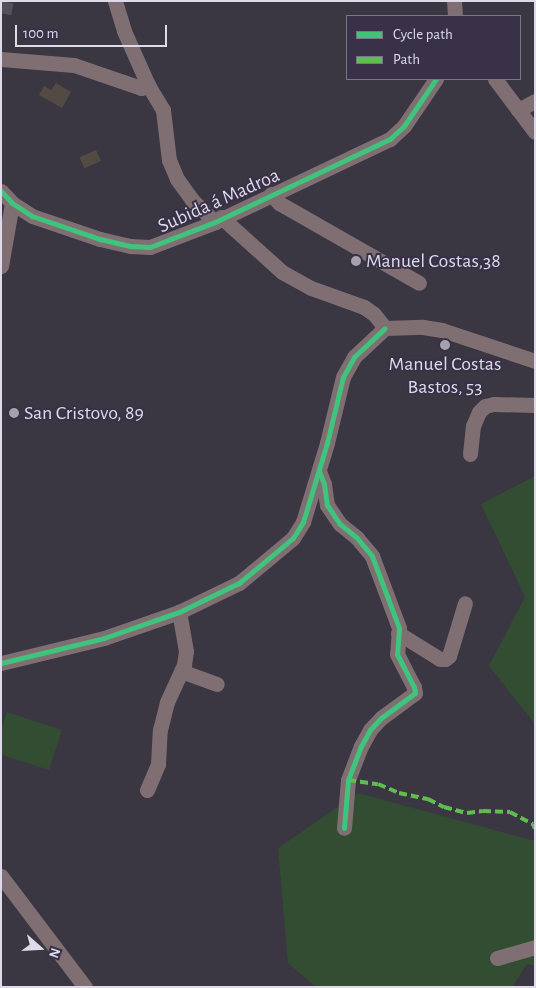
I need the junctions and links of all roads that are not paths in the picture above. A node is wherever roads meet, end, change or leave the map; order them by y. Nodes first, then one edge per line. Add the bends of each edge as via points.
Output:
1 (115, 1) edge
2 (454, 1) edge
3 (455, 15) edge
4 (1, 59) edge
5 (435, 80) edge
6 (497, 80) edge
7 (148, 85) junction
8 (535, 101) edge
9 (518, 110) junction
10 (535, 132) edge
11 (1, 191) edge
12 (271, 194) junction
13 (12, 203) junction
14 (218, 219) junction
15 (1, 266) edge
16 (419, 283) dead end
17 (386, 328) junction
18 (535, 360) edge
19 (535, 405) edge
20 (470, 454) dead end
21 (319, 471) junction
22 (465, 603) dead end
23 (179, 612) junction
24 (398, 633) junction
25 (1, 663) edge
26 (181, 671) junction
27 (217, 684) dead end
28 (147, 790) dead end
29 (344, 828) dead end
30 (1, 876) edge
31 (535, 947) edge
32 (497, 958) dead end
33 (85, 987) edge

1 - 7 street via 124,32
2 - 3 street
4 - 7 street via 74,66 141,88
5 - 12 street, Subida á Madroa via 404,126 390,139
6 - 9 street
7 - 14 street via 163,110 169,160 177,179 192,200
8 - 9 street
9 - 10 street
11 - 13 street, Subida á Madroa
12 - 14 street, Subida á Madroa
12 - 16 street, Subida á Madroa via 279,203
13 - 14 street, Subida á Madroa via 32,216 65,228 140,248 166,242
13 - 15 street
14 - 17 street via 282,272 311,288 364,307
17 - 18 street via 442,330
17 - 21 street via 346,370
19 - 20 street via 485,406 473,426
21 - 23 street via 303,522 293,538 239,583
21 - 24 street via 327,505 340,524 358,538 372,556 399,628
22 - 24 street via 449,656 445,659
23 - 25 street via 104,638
23 - 26 street via 186,651
24 - 29 street via 396,654 415,693 381,718 361,746 348,780
26 - 27 street
26 - 28 street via 167,702 160,730 158,764
30 - 33 street
31 - 32 street

